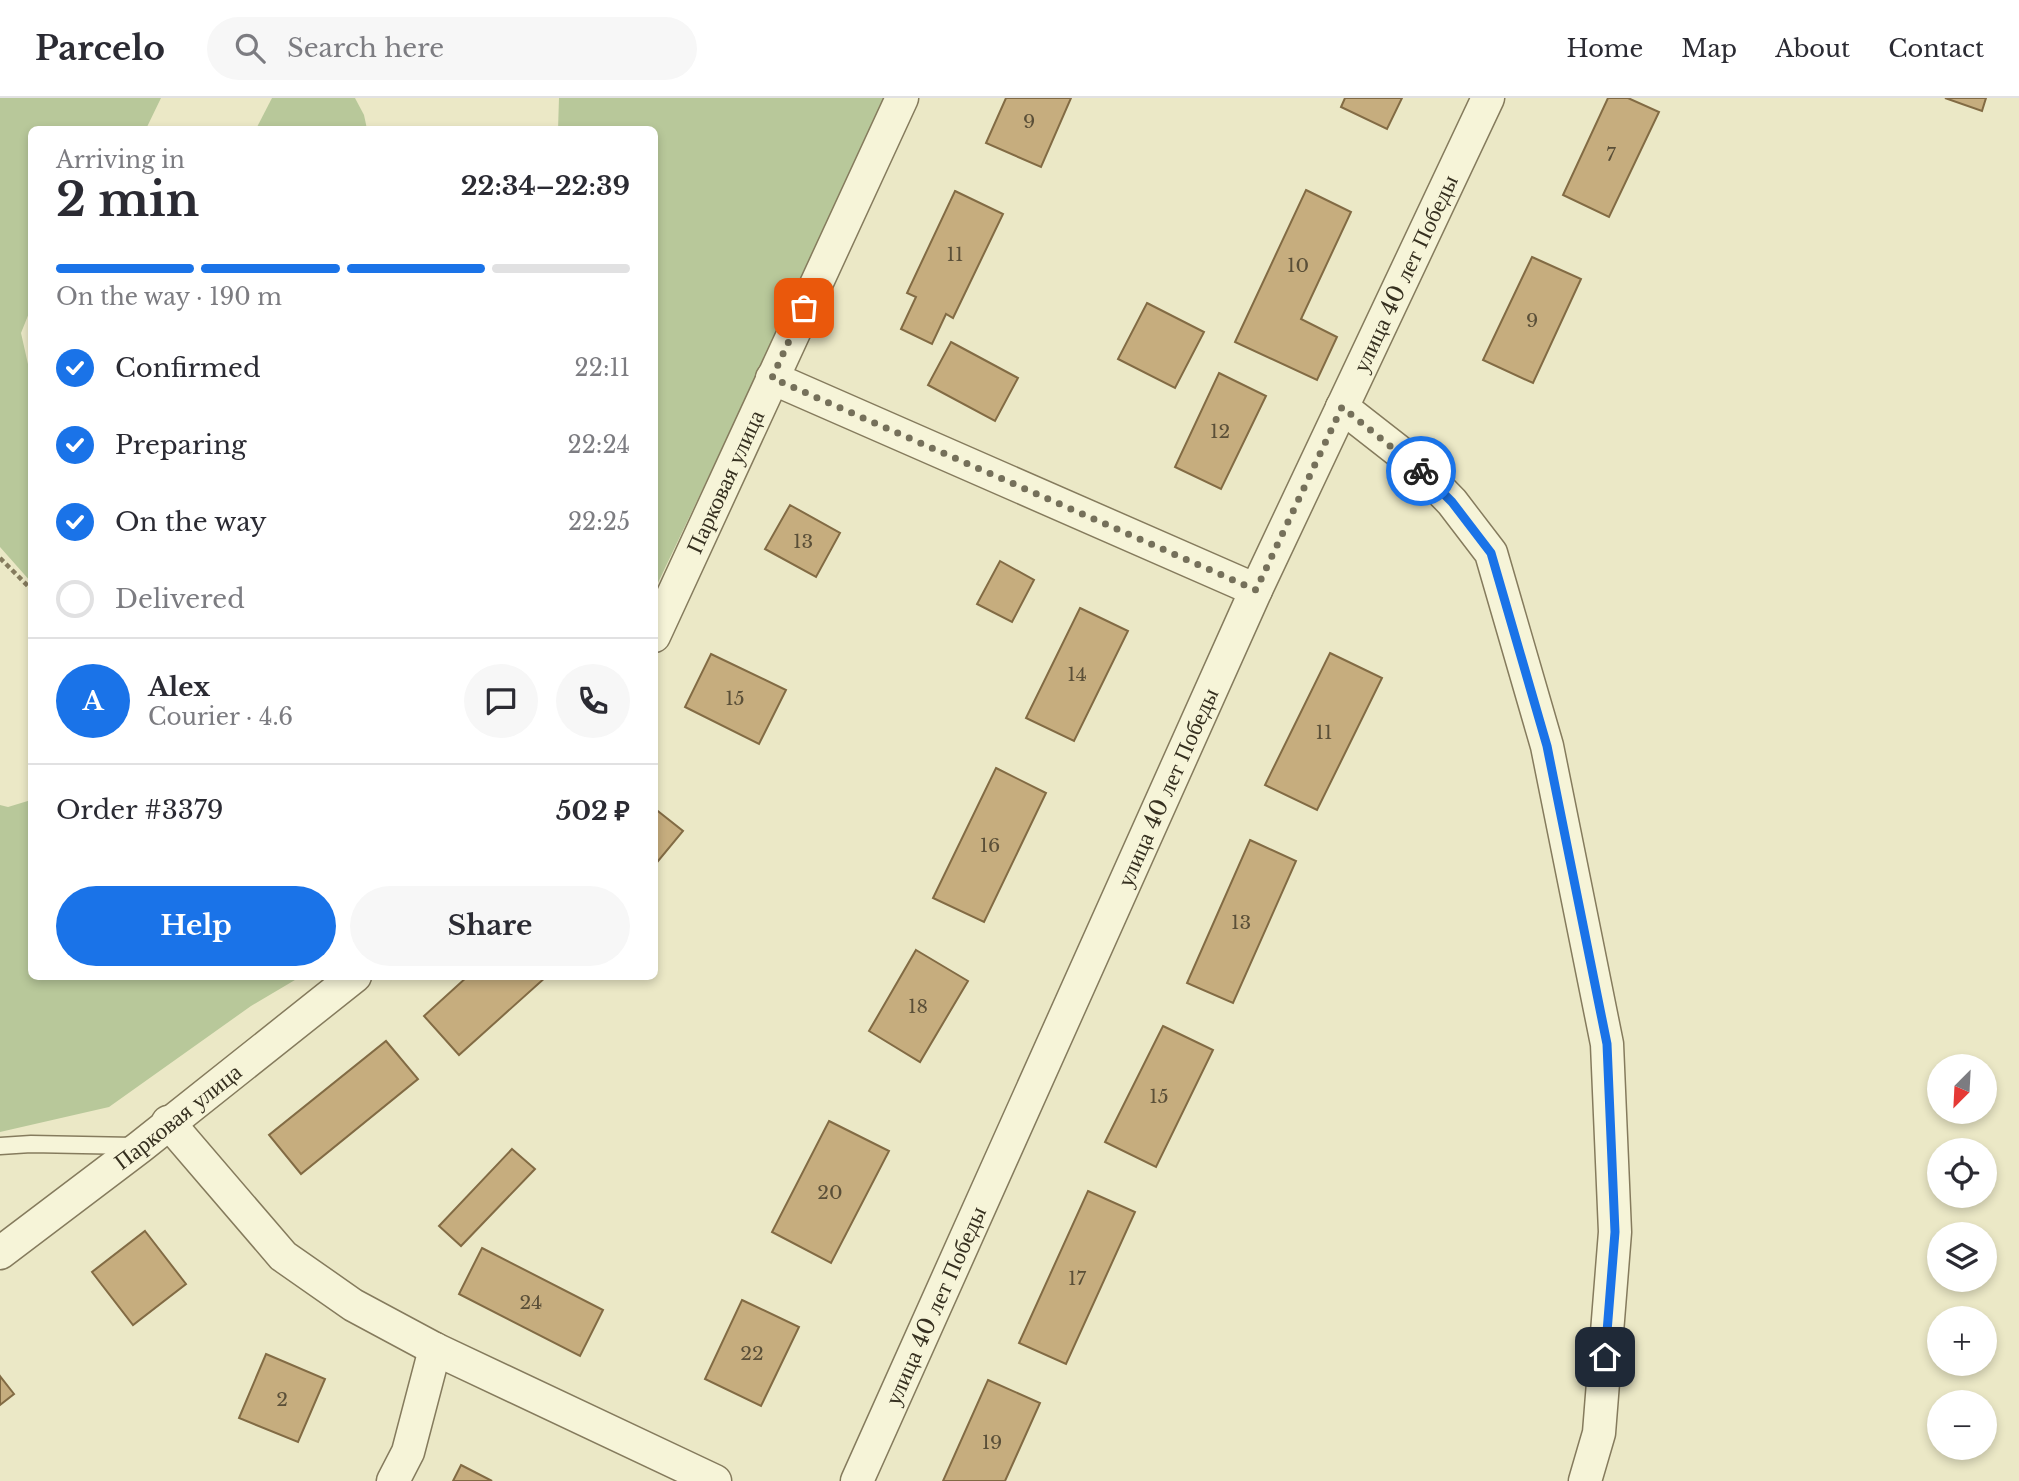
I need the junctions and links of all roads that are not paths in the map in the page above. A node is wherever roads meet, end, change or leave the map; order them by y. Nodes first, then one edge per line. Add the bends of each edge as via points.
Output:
1 (902, 98) edge
2 (1488, 98) edge
3 (772, 378) junction
4 (1342, 407) junction
5 (1256, 590) junction
6 (658, 627) edge
7 (350, 980) edge
8 (168, 1122) junction
9 (0, 1146) edge
10 (140, 1147) junction
11 (0, 1253) edge
12 (435, 1349) junction
13 (393, 1481) edge
14 (715, 1481) edge
15 (857, 1481) edge
16 (1585, 1481) edge

1 - 3 street, Парковая улица
2 - 4 street, улица 40 лет Победы
3 - 5 street
3 - 6 street, Парковая улица
4 - 5 street, улица 40 лет Победы
4 - 16 street via 1415,464 1491,553 1547,746 1607,1044 1615,1232 1599,1433
5 - 15 street, улица 40 лет Победы
7 - 8 street, Парковая улица
8 - 10 street, Парковая улица
8 - 12 street via 283,1256 353,1306
9 - 10 lane
10 - 11 street, Парковая улица
12 - 13 street via 408,1452
12 - 14 street

